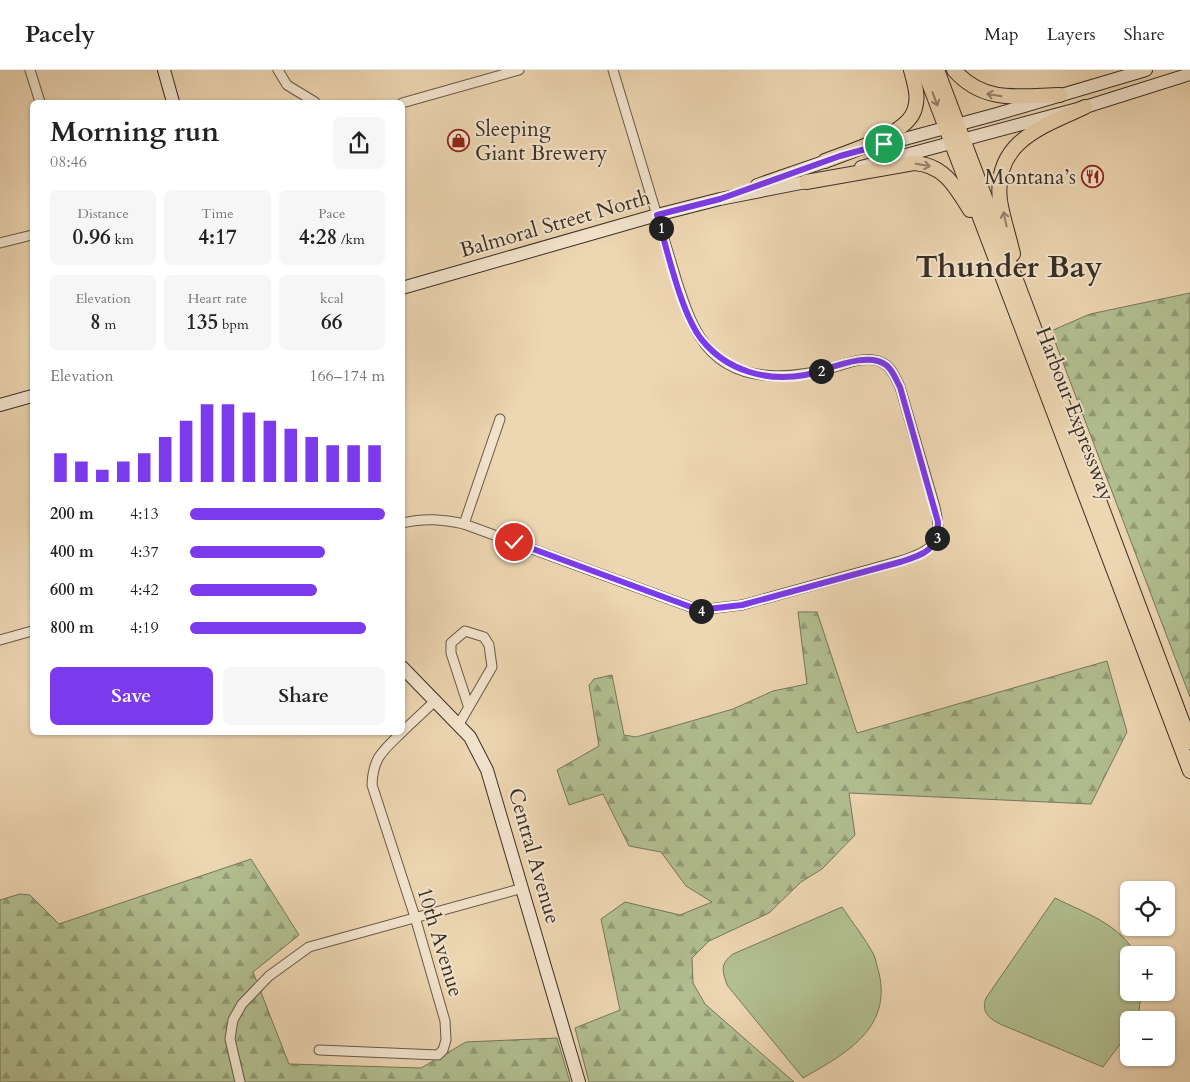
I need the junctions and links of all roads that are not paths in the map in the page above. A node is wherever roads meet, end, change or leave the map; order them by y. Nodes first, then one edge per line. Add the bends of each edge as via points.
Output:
1 (30, 70) edge
2 (164, 70) edge
3 (278, 70) edge
4 (519, 70) edge
5 (613, 70) edge
6 (911, 70) edge
7 (924, 70) edge
8 (936, 70) edge
9 (954, 70) edge
10 (1146, 70) edge
11 (1178, 70) edge
12 (1190, 74) edge
13 (1060, 95) junction
14 (1112, 98) junction
15 (39, 100) edge
16 (172, 100) edge
17 (312, 100) edge
18 (405, 103) edge
19 (1085, 107) junction
20 (951, 126) junction
21 (956, 141) junction
22 (825, 161) junction
23 (806, 182) junction
24 (720, 199) junction
25 (657, 215) junction
26 (986, 234) junction
27 (30, 236) edge
28 (0, 243) edge
29 (405, 287) edge
30 (1028, 318) junction
31 (30, 397) edge
32 (0, 405) edge
33 (500, 419) dead end
34 (405, 522) edge
35 (464, 524) junction
36 (30, 632) edge
37 (0, 640) edge
38 (405, 670) edge
39 (436, 700) junction
40 (468, 705) junction
41 (459, 724) junction
42 (405, 729) edge
43 (399, 735) edge
44 (1190, 742) edge
45 (1190, 771) edge
46 (523, 888) junction
47 (415, 917) junction
48 (319, 1050) dead end
49 (240, 1082) edge
50 (579, 1082) edge

1 - 15 street
2 - 16 main road
3 - 17 street via 287,86
4 - 18 street
5 - 25 street
6 - 22 main road via 917,102 912,117 893,133
7 -> 20 main road, Harbour Expressway
8 - 20 main road, Harbour Expressway
13 -> 9 main road via 992,95 970,86
10 - 13 main road, Balmoral Street North
11 - 14 main road
12 - 14 main road, Balmoral Street North
13 - 20 main road, Balmoral Street North
14 - 19 main road, Balmoral Street North
19 - 21 main road, Balmoral Street North
30 -> 19 main road via 1000,201 1002,170 1008,155 1022,140
20 - 21 main road, Harbour Expressway
20 - 22 main road, Balmoral Street North
21 - 23 main road, Balmoral Street North
21 - 26 main road, Harbour Expressway
21 - 30 main road, Harbour Expressway
22 - 24 main road, Balmoral Street North
23 - 24 main road, Balmoral Street North
23 -> 26 main road via 914,163 926,164 949,178
24 - 25 main road, Balmoral Street North
25 - 29 main road, Balmoral Street North
25 - 35 street via 688,315 701,338 722,359 743,370 772,378 806,375 859,360 885,364 894,374 938,522 938,536 932,547 900,562 742,605 699,610
26 - 45 main road, Harbour Expressway
27 - 28 street
30 - 44 main road, Harbour Expressway
31 - 32 main road
33 - 35 street
34 - 35 street via 440,519
36 - 37 street
38 - 39 main road, Central Avenue
39 - 41 main road, Central Avenue
39 - 42 street, 10th Avenue
40 - 40 street via 492,667 489,645 484,637 465,631 451,643 451,653
40 - 41 street
41 - 46 main road, Central Avenue via 480,753 490,778
43 - 47 street, 10th Avenue via 372,767 372,785
46 - 47 street
46 - 50 main road, Central Avenue
47 - 48 street, 10th Avenue via 445,1021 444,1050 438,1055
47 - 49 street via 309,947 268,976 242,1004 233,1020 230,1039

